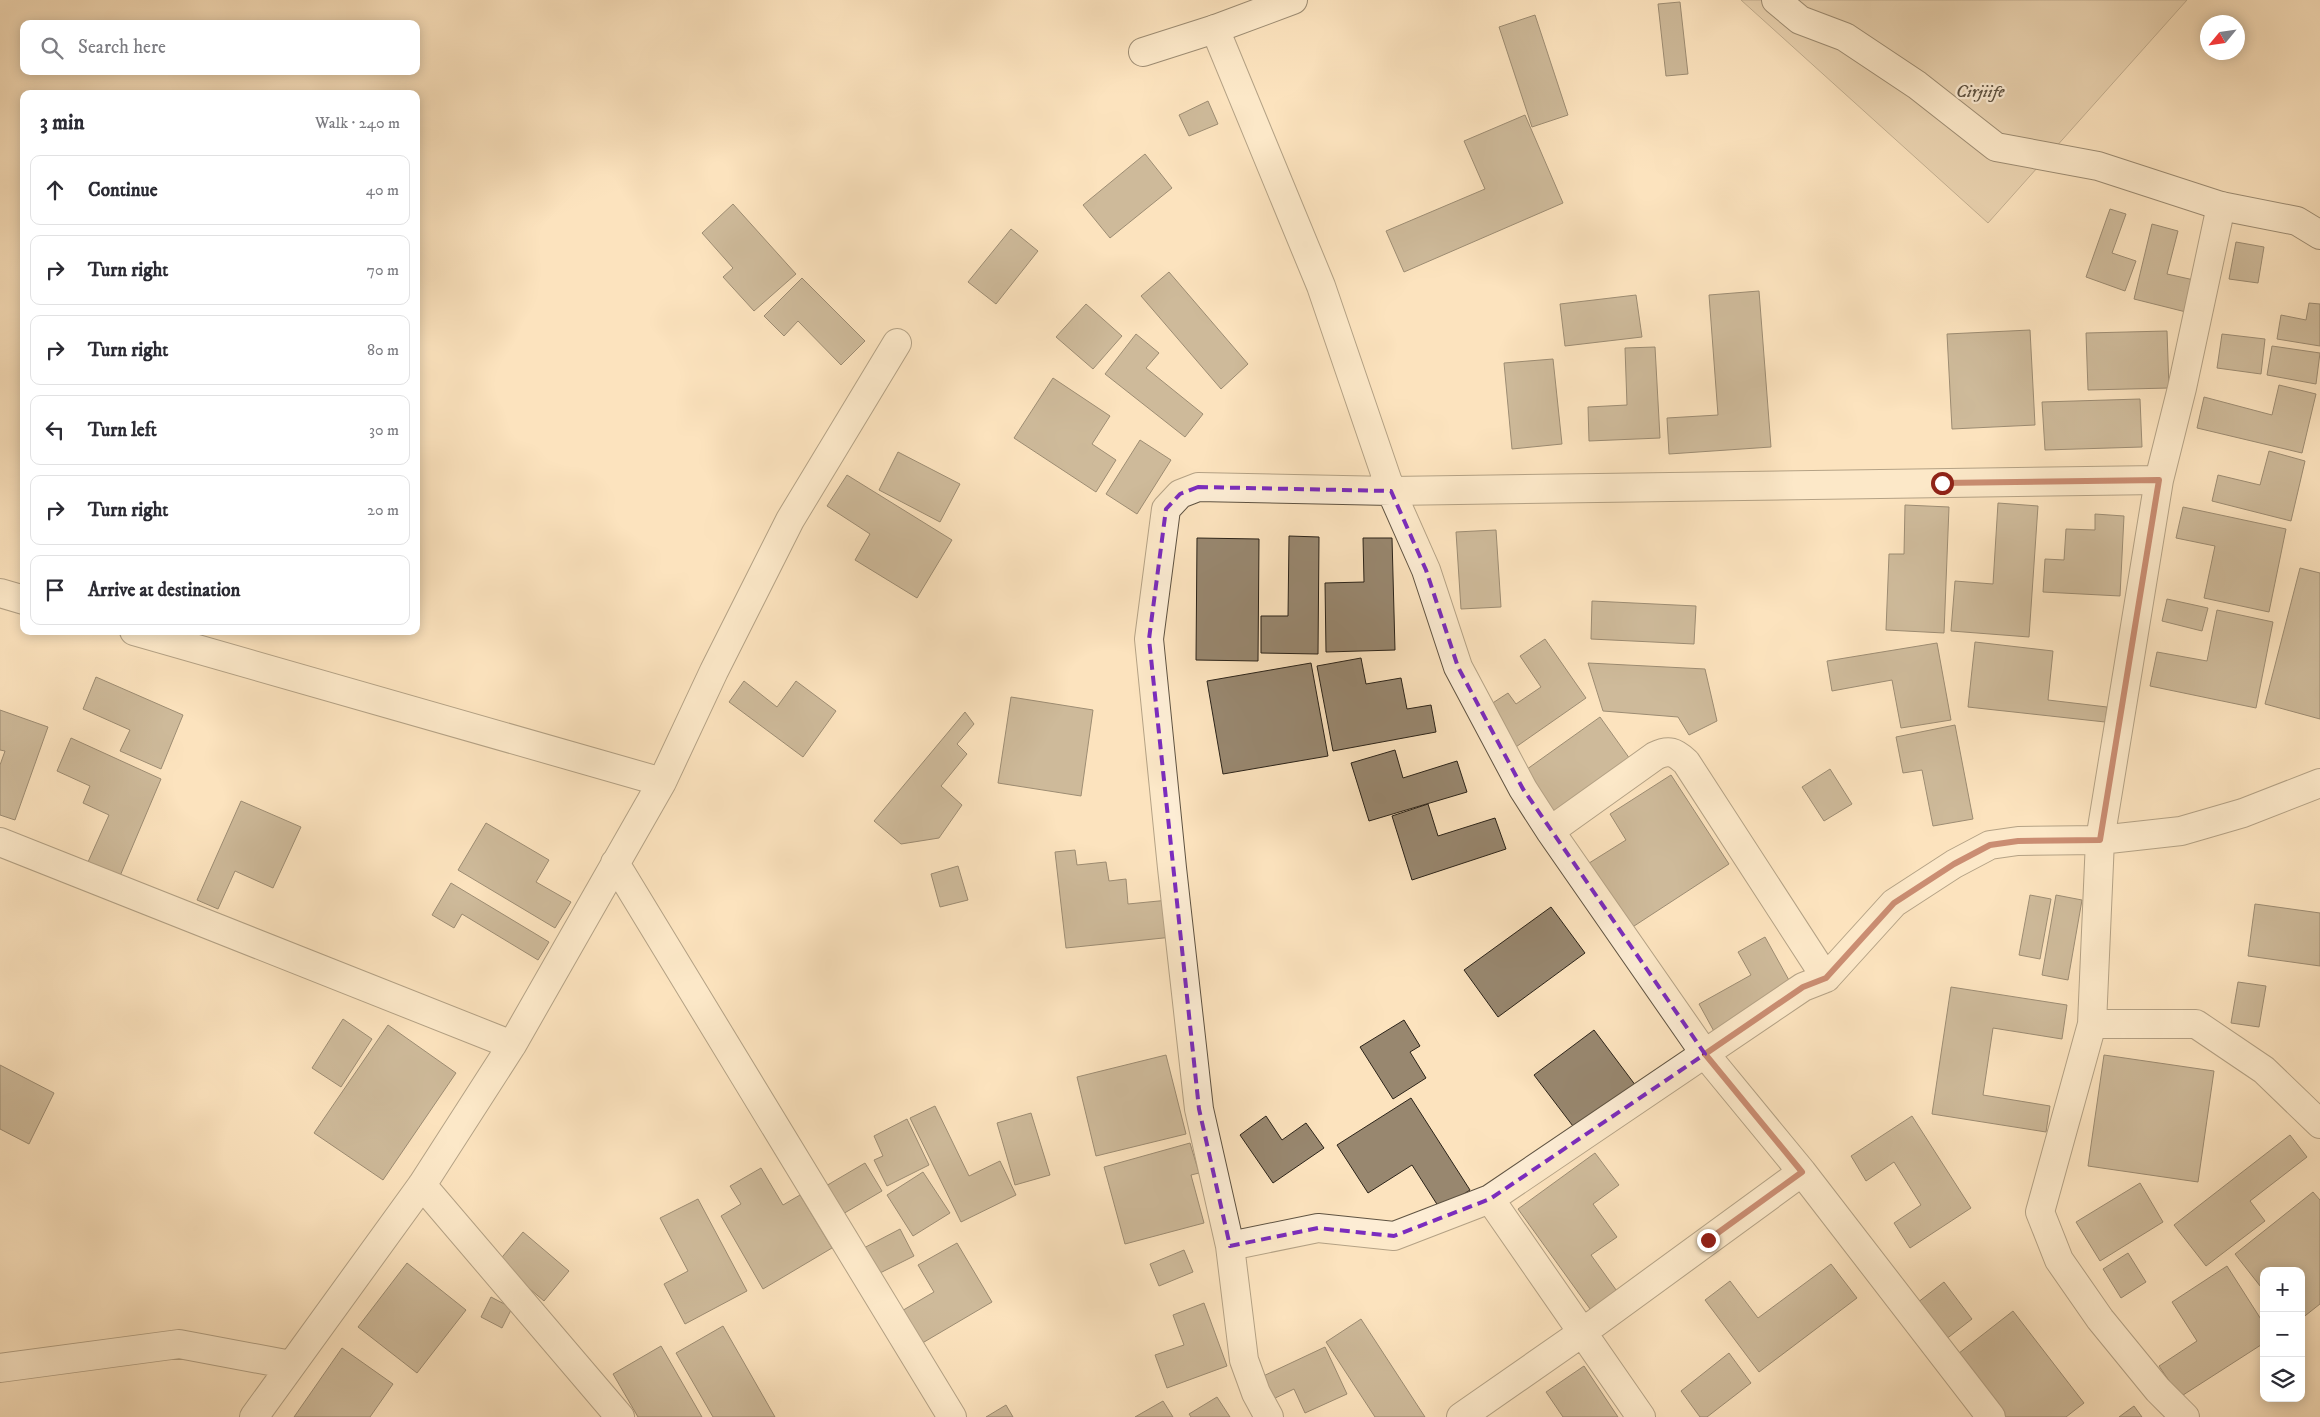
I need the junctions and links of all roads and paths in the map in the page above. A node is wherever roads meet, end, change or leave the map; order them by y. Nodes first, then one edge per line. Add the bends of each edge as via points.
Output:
1 (1293, 0) edge
2 (1776, 0) edge
3 (1215, 29) junction
4 (1143, 52) dead end
5 (2222, 206) junction
6 (2320, 235) edge
7 (896, 343) dead end
8 (2159, 480) junction
9 (1391, 491) junction
10 (0, 593) edge
11 (20, 599) edge
12 (148, 635) edge
13 (662, 782) junction
14 (2320, 783) edge
15 (1550, 832) junction
16 (2100, 840) junction
17 (0, 842) edge
18 (615, 863) junction
19 (1826, 978) junction
20 (2092, 1024) junction
21 (512, 1045) junction
22 (1705, 1054) junction
23 (2320, 1124) edge
24 (1802, 1172) junction
25 (422, 1185) junction
26 (1490, 1200) junction
27 (1230, 1246) junction
28 (1583, 1332) junction
29 (292, 1365) junction
30 (0, 1368) edge
31 (254, 1417) edge
32 (620, 1417) edge
33 (952, 1417) edge
34 (1268, 1417) edge
35 (1461, 1417) edge
36 (1641, 1417) edge
37 (1991, 1417) edge
38 (2185, 1417) edge

1 - 3 street
2 - 5 street via 1800,20 1845,38 1909,80 1996,148 2098,166
3 - 4 street
3 - 9 street via 1320,286
5 - 6 street via 2297,220
5 - 8 street
7 - 13 street via 790,520
8 - 9 street
8 - 16 street
9 - 15 street via 1426,570 1458,667 1523,790
9 - 27 street via 1198,487 1180,494 1166,509 1149,638 1199,1110
10 - 11 street
12 - 13 street
13 - 18 street
14 - 16 street via 2243,813 2181,831
15 - 19 street via 1655,756 1665,751 1675,752 1686,762
15 - 22 street
16 - 19 street via 2018,841 1990,845 1894,903
16 - 20 street
17 - 21 street
18 - 21 street
18 - 33 street
19 - 22 street via 1803,987
20 - 23 street via 2196,1024 2264,1070
20 - 38 street via 2040,1212 2059,1260 2100,1319 2158,1390
21 - 25 street
22 - 24 street
22 - 26 street
24 - 28 street
24 - 37 street
25 - 29 street
25 - 32 street
26 - 27 street via 1394,1236 1318,1228
26 - 28 street
27 - 34 street via 1244,1360
28 - 35 street
28 - 36 street
29 - 30 street via 179,1344
29 - 31 street

